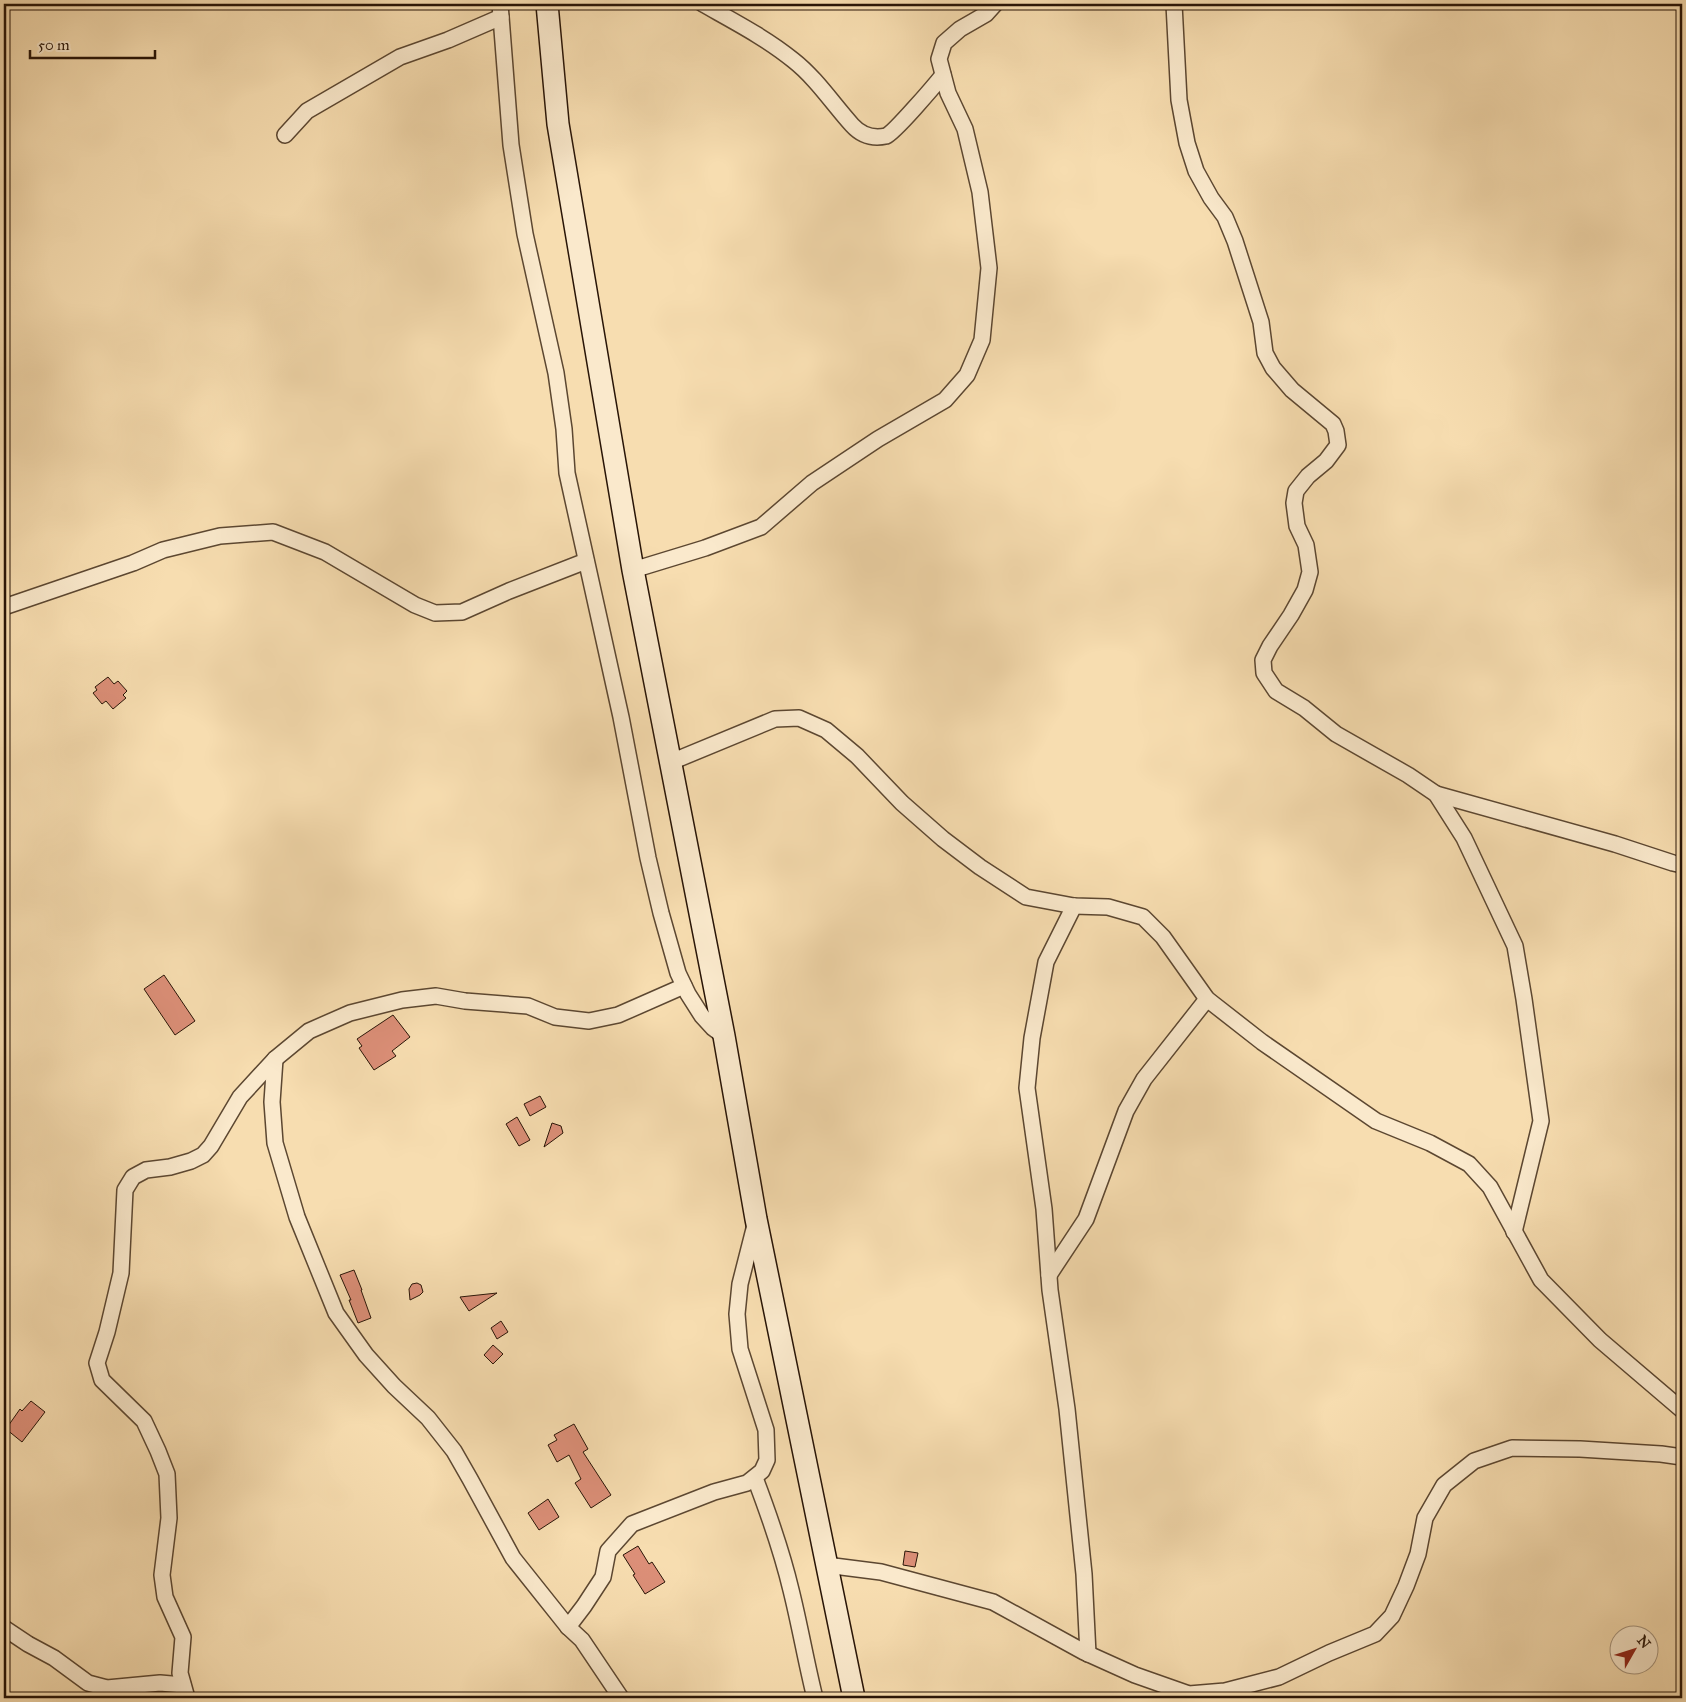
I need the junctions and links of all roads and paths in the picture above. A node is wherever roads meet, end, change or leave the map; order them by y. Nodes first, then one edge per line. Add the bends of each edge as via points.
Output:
1 (548, 4) edge
2 (703, 4) edge
3 (995, 4) edge
4 (1174, 4) edge
5 (500, 10) edge
6 (943, 75) junction
7 (285, 135) dead end
8 (586, 561) junction
9 (633, 570) junction
10 (4, 607) edge
11 (671, 762) junction
12 (1436, 794) junction
13 (1682, 865) edge
14 (1074, 906) junction
15 (684, 986) junction
16 (1206, 999) junction
17 (724, 1036) junction
18 (275, 1059) junction
19 (756, 1220) junction
20 (1514, 1232) junction
21 (1049, 1275) junction
22 (1682, 1410) edge
23 (1682, 1457) edge
24 (755, 1478) junction
25 (826, 1564) junction
26 (568, 1627) junction
27 (4, 1628) edge
28 (1088, 1654) junction
29 (185, 1692) edge
30 (1213, 1695) edge
31 (621, 1698) edge
32 (815, 1698) edge
33 (854, 1698) edge

1 - 9 main road via 558,124
2 - 6 street via 794,60 865,136 888,135
3 - 6 street via 944,43 939,58
4 - 12 street via 1179,100 1196,171 1235,241 1261,322 1265,353 1292,390 1333,424 1338,445 1296,492 1297,526 1306,545 1310,572 1305,590 1263,660 1264,673 1276,691 1336,734
5 - 7 street via 448,40 400,57 307,111
5 - 8 street via 512,154 525,234 556,373 567,473
6 - 9 street via 965,129 980,192 989,268 982,340 967,375 945,400 812,483 761,527
8 - 10 street via 462,612 435,613 415,605 324,552 273,532 220,536 163,550
8 - 15 street via 648,858
9 - 11 main road
11 - 14 street via 775,719 798,718 826,730 857,756 902,803 980,867 1026,897
11 - 17 main road
12 - 13 street
12 - 20 street via 1464,838 1515,946 1541,1121
14 - 16 street via 1108,907 1143,917 1163,937
14 - 21 street via 1046,962 1032,1038 1027,1088 1044,1209
15 - 17 street via 702,1016
15 - 18 street via 618,1015 589,1020 555,1017 528,1006 436,996 402,1000 350,1013 309,1032
16 - 20 street via 1376,1121 1430,1143 1469,1164 1490,1187
16 - 21 street via 1144,1079 1126,1110 1086,1219
17 - 19 main road
18 - 26 street via 272,1102 275,1143 297,1217 336,1313 366,1355 428,1418 454,1451 513,1558
18 - 29 street via 240,1097 204,1155 170,1167 146,1170 132,1177 124,1190 121,1273 97,1364 102,1380 144,1422 167,1474 169,1518 162,1575 165,1597 183,1637 180,1673
19 - 24 street via 740,1284 737,1314 740,1350 766,1430 767,1460
19 - 25 main road
20 - 22 street via 1541,1280 1600,1340
21 - 28 street via 1067,1409
23 - 30 street via 1580,1449 1512,1448 1474,1462 1444,1485 1425,1518 1418,1554 1406,1586 1392,1616 1375,1634 1280,1677
24 - 26 street via 632,1524 608,1551 603,1577
24 - 32 street via 791,1590
25 - 28 street via 881,1572 993,1602
25 - 33 main road
26 - 31 street via 582,1640
27 - 29 street via 88,1683 107,1688 160,1683
28 - 30 street via 1135,1676 1189,1694

